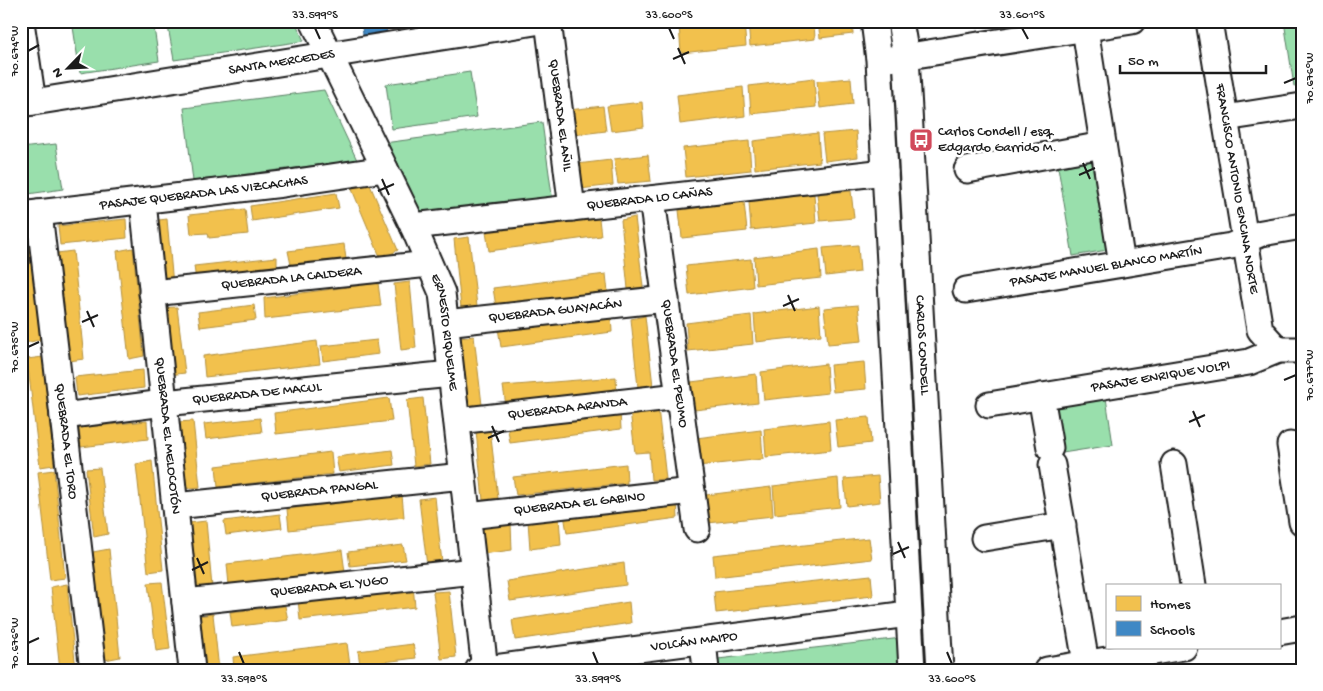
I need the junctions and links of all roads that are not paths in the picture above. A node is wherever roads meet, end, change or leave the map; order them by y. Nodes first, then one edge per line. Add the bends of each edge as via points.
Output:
1 (313, 21) edge
2 (541, 21) edge
3 (548, 21) edge
4 (874, 21) edge
5 (900, 21) edge
6 (1132, 21) edge
7 (1209, 21) edge
8 (21, 22) edge
9 (462, 28) edge
10 (1084, 29) junction
11 (330, 56) junction
12 (906, 56) junction
13 (879, 60) junction
14 (27, 103) edge
15 (1302, 106) edge
16 (1225, 118) junction
17 (1103, 145) junction
18 (385, 168) junction
19 (967, 170) dead end
20 (885, 172) junction
21 (652, 199) junction
22 (143, 202) junction
23 (572, 208) junction
24 (30, 214) edge
25 (413, 226) junction
26 (1302, 226) edge
27 (1245, 239) junction
28 (429, 264) junction
29 (1122, 264) junction
30 (966, 290) dead end
31 (152, 293) junction
32 (666, 299) junction
33 (445, 323) junction
34 (1290, 350) edge
35 (451, 374) junction
36 (679, 396) junction
37 (1041, 396) junction
38 (164, 403) junction
39 (989, 405) dead end
40 (63, 416) junction
41 (457, 421) junction
42 (1290, 445) dead end
43 (1174, 464) dead end
44 (463, 476) junction
45 (692, 491) junction
46 (175, 506) junction
47 (468, 516) junction
48 (1302, 522) edge
49 (1063, 525) junction
50 (697, 529) dead end
51 (984, 538) dead end
52 (474, 572) junction
53 (1193, 584) edge
54 (185, 602) junction
55 (908, 614) junction
56 (1302, 628) edge
57 (1280, 632) edge
58 (703, 641) junction
59 (1181, 648) edge
60 (602, 662) edge
61 (1138, 662) edge
62 (1086, 663) junction
63 (483, 669) edge
64 (93, 670) edge
65 (192, 670) edge
66 (706, 670) edge
67 (912, 670) edge
68 (940, 670) edge
69 (1047, 670) edge

1 - 11 street, ERNESTO RIQUELME
2 - 9 street, SANTA MERCEDES
3 - 23 street, QUEBRADA EL AÑIL
4 - 13 street, CARLOS CONDELL
5 - 12 street, CARLOS CONDELL
6 - 10 street
7 - 16 street, FRANCISCO ANTONIO ENCINA NORTE
8 - 14 street
9 - 11 street, SANTA MERCEDES
10 - 12 street
10 - 17 street
11 - 14 street, SANTA MERCEDES
11 - 18 street, ERNESTO RIQUELME
12 - 13 street
12 - 68 street, CARLOS CONDELL
13 - 20 street, CARLOS CONDELL
15 - 16 street
16 - 27 street, FRANCISCO ANTONIO ENCINA NORTE
17 - 19 street
17 - 29 street
18 - 22 street, PASAJE QUEBRADA LAS VIZCACHAS
18 - 25 street, ERNESTO RIQUELME
20 - 21 street, QUEBRADA LO CAÑAS
20 - 55 street, CARLOS CONDELL
21 - 23 street, QUEBRADA LO CAÑAS
21 - 32 street, QUEBRADA EL PEUMO
22 - 24 street, PASAJE QUEBRADA LAS VIZCACHAS
22 - 31 street, QUEBRADA EL MELOCOTÓN
23 - 25 street, QUEBRADA LO CAÑAS
24 - 40 street, QUEBRADA EL TORO
25 - 28 street, ERNESTO RIQUELME
26 - 27 street, PASAJE MANUEL BLANCO MARTÍN
27 - 29 street, PASAJE MANUEL BLANCO MARTÍN via 1231,246
27 - 34 street, FRANCISCO ANTONIO ENCINA NORTE via 1260,330
28 - 31 street, QUEBRADA LA CALDERA
28 - 33 street, ERNESTO RIQUELME via 442,293
29 - 30 street, PASAJE MANUEL BLANCO MARTÍN
31 - 38 street, QUEBRADA EL MELOCOTÓN
32 - 33 street, QUEBRADA GUAYACÁN
32 - 36 street, QUEBRADA EL PEUMO
33 - 35 street, ERNESTO RIQUELME
34 - 37 street, PASAJE ENRIQUE VOLPI via 1249,362
35 - 38 street, QUEBRADA DE MACUL
35 - 41 street, ERNESTO RIQUELME
36 - 41 street, QUEBRADA ARANDA
36 - 45 street, QUEBRADA EL PEUMO
37 - 39 street, PASAJE ENRIQUE VOLPI
37 - 49 street
38 - 40 street, QUEBRADA DE MACUL
38 - 46 street, QUEBRADA EL MELOCOTÓN
40 - 64 street, QUEBRADA EL TORO
41 - 44 street, ERNESTO RIQUELME
42 - 48 street
43 - 53 street
44 - 46 street, QUEBRADA PANGAL
44 - 47 street, ERNESTO RIQUELME
45 - 47 street, QUEBRADA EL GABINO
45 - 50 street, QUEBRADA EL PEUMO
46 - 54 street, QUEBRADA EL MELOCOTÓN
47 - 52 street, ERNESTO RIQUELME
49 - 51 street
49 - 62 street
52 - 54 street, QUEBRADA EL YUGO
52 - 63 street, ERNESTO RIQUELME
54 - 65 street, QUEBRADA EL MELOCOTÓN
55 - 58 street, VOLCÁN MAIPO
55 - 67 street, CARLOS CONDELL
56 - 57 street
58 - 60 street, VOLCÁN MAIPO
58 - 66 street
59 - 61 street
60 - 63 street, VOLCÁN MAIPO
61 - 62 street
62 - 69 street

